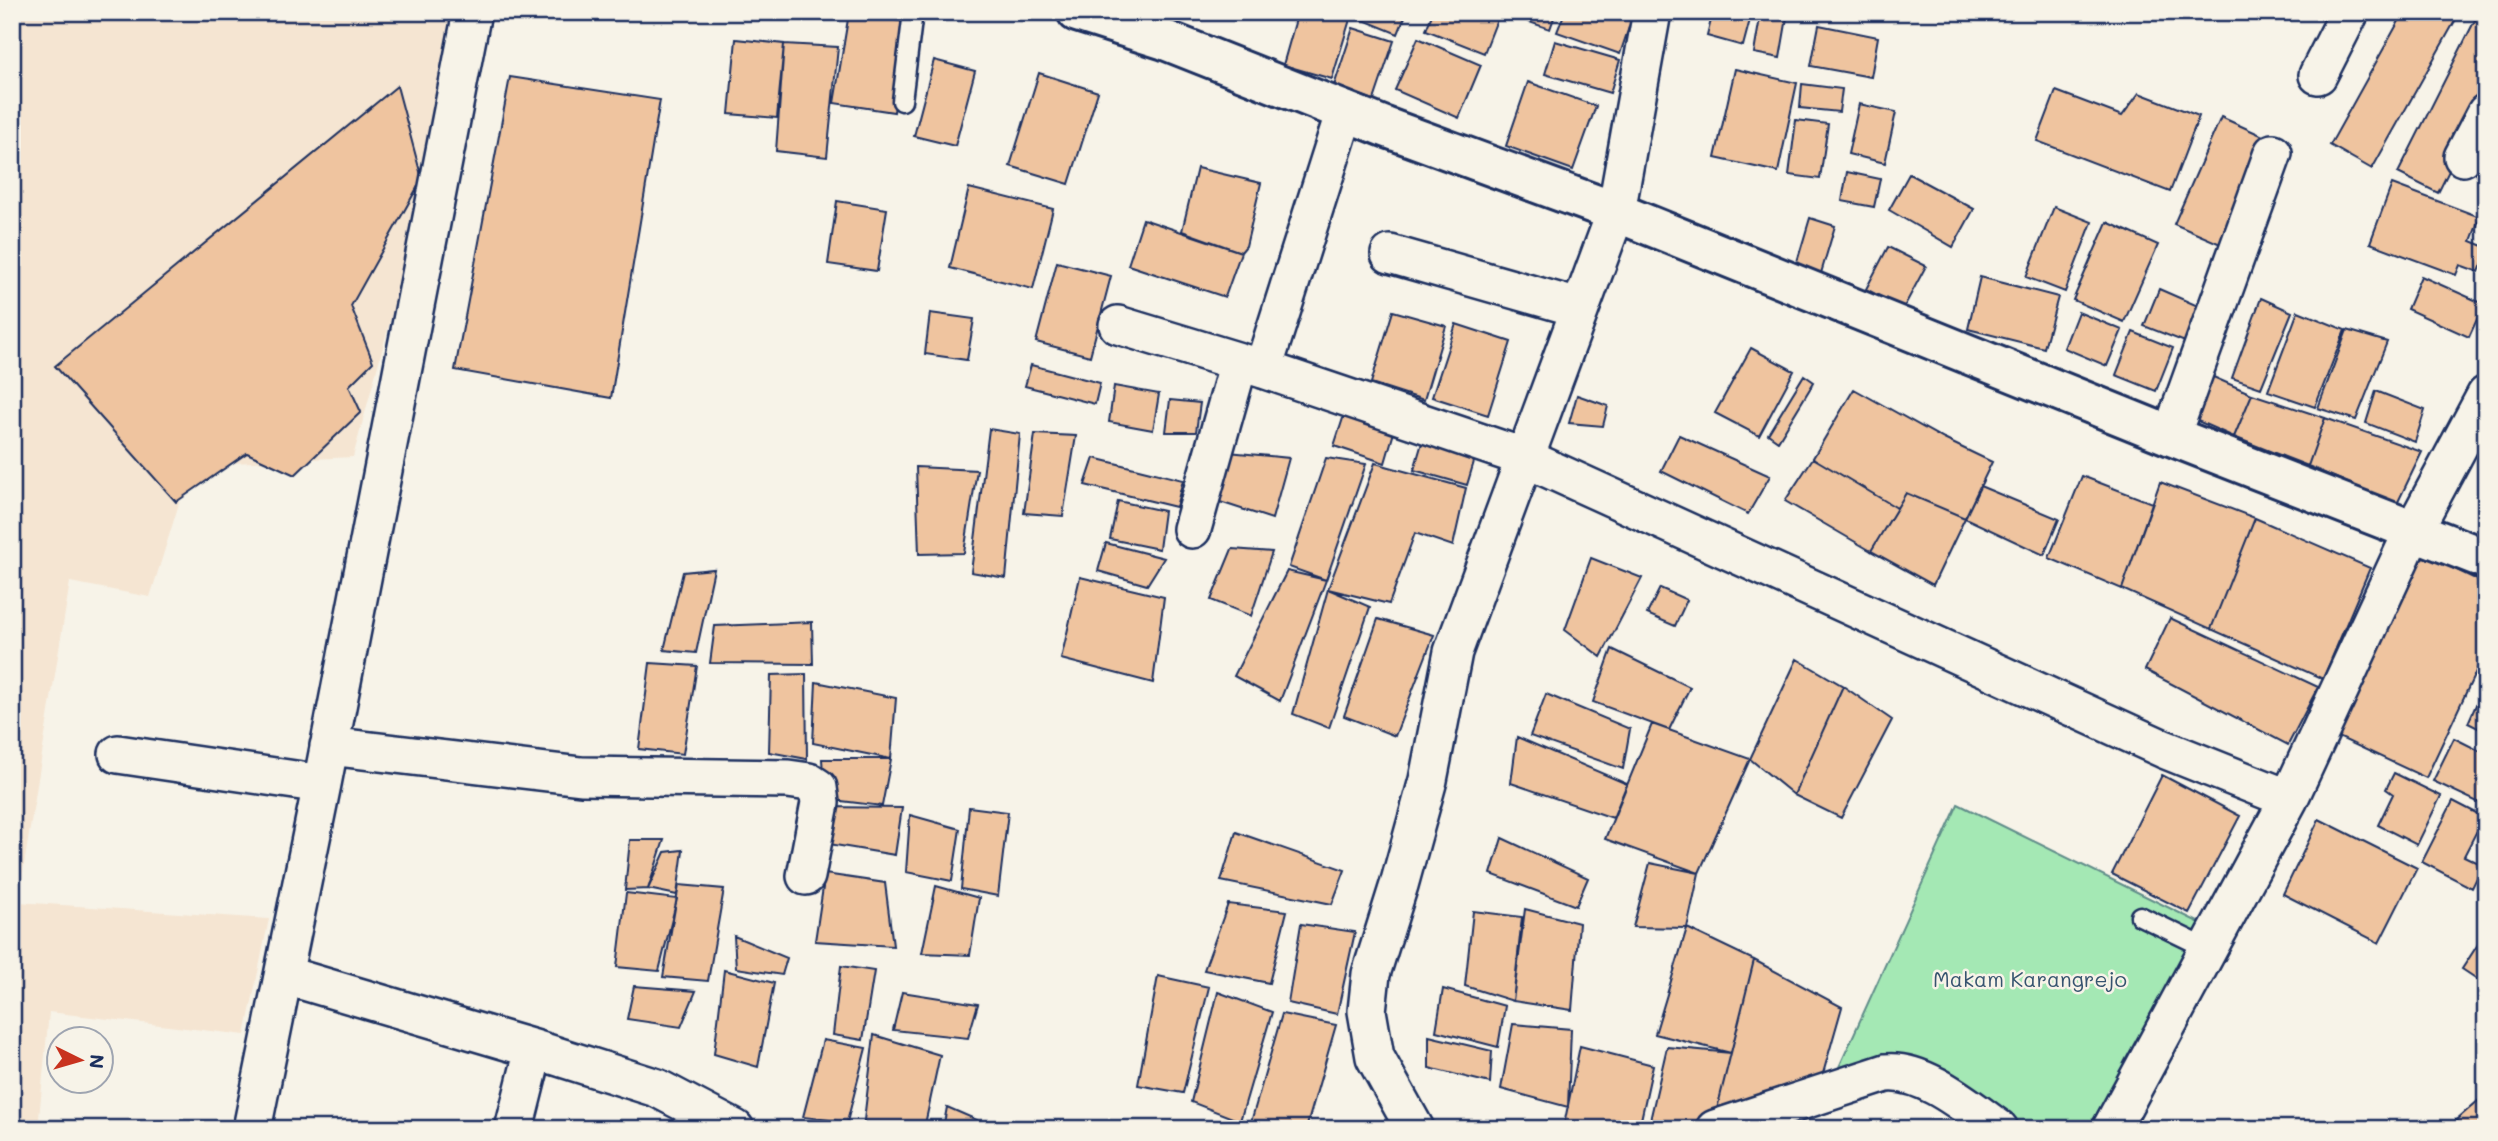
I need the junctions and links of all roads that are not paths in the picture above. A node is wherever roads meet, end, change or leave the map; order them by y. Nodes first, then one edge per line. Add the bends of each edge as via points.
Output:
1 (471, 12) edge
2 (913, 12) edge
3 (1077, 12) edge
4 (1652, 12) edge
5 (2350, 12) edge
6 (2318, 75) dead end
7 (902, 101) dead end
8 (1345, 111) junction
9 (2486, 113) edge
10 (2273, 153) dead end
11 (2463, 157) dead end
12 (1616, 212) junction
13 (1390, 254) dead end
14 (1579, 308) junction
15 (1118, 324) dead end
16 (1251, 366) junction
17 (2486, 395) edge
18 (2171, 436) junction
19 (1523, 457) junction
20 (1192, 529) dead end
21 (2413, 531) junction
22 (2486, 559) edge
23 (329, 746) junction
24 (118, 754) dead end
25 (323, 784) junction
26 (2289, 799) junction
27 (806, 876) dead end
28 (2140, 916) dead end
29 (2208, 950) junction
30 (285, 975) junction
31 (534, 1049) junction
32 (252, 1129) edge
33 (514, 1129) edge
34 (735, 1129) edge
35 (1415, 1129) edge
36 (1715, 1129) edge
37 (1998, 1129) edge
38 (2111, 1129) edge

1 - 23 street
2 - 7 lane
3 - 8 street via 1165,40
4 - 12 street
5 - 6 street
8 - 12 street
8 - 16 street
9 - 11 street
10 - 18 street
12 - 14 street
12 - 18 street
13 - 14 street
14 - 19 street
15 - 16 street
16 - 19 street
16 - 20 street
17 - 21 street
18 - 21 street
19 - 26 street via 2164,749
19 - 35 street via 1453,652 1428,780 1371,974 1367,1011 1375,1057
21 - 22 street
21 - 26 street
23 - 25 street
23 - 27 street via 581,776 809,782 818,788 820,803
24 - 25 street
25 - 30 street
26 - 29 street
28 - 29 lane
29 - 38 street
30 - 31 street
30 - 32 street
31 - 33 street
31 - 34 street via 657,1088
36 - 37 street via 1897,1072 1925,1081

